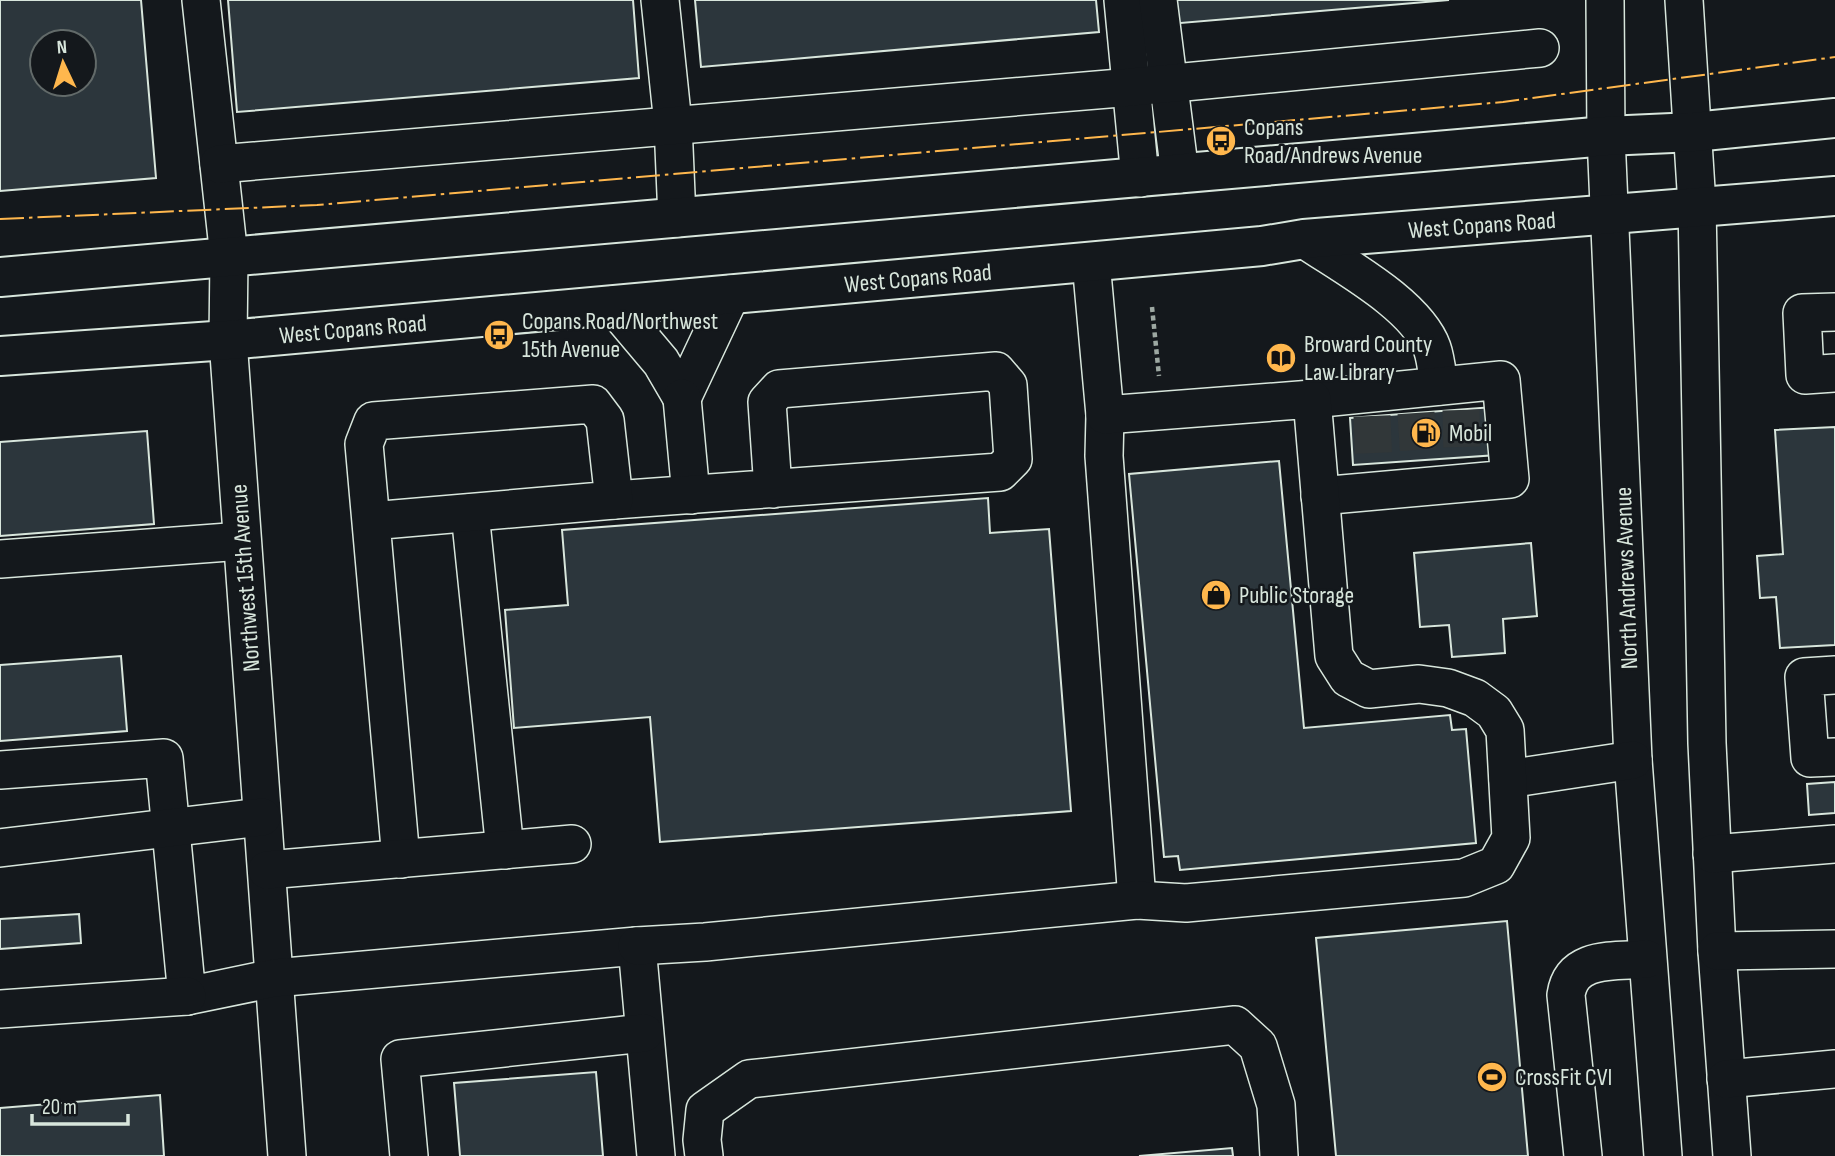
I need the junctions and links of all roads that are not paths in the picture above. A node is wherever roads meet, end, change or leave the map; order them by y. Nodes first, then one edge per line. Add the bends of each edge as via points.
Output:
1 (201, 0) edge
2 (660, 0) edge
3 (1123, 0) edge
4 (1158, 0) edge
5 (1605, 0) edge
6 (1684, 0) edge
7 (1540, 48) dead end
8 (1168, 83) junction
9 (1132, 87) junction
10 (1835, 118) edge
11 (673, 124) junction
12 (1694, 132) junction
13 (1606, 136) junction
14 (219, 164) junction
15 (1180, 174) junction
16 (1140, 178) junction
17 (1835, 196) edge
18 (1697, 205) junction
19 (1611, 215) junction
20 (677, 218) junction
21 (1304, 239) junction
22 (229, 257) junction
23 (1091, 262) junction
24 (0, 277) edge
25 (731, 294) junction
26 (613, 305) junction
27 (1835, 312) edge
28 (228, 340) junction
29 (0, 356) edge
30 (1835, 373) edge
31 (1437, 396) junction
32 (682, 398) junction
33 (1312, 399) junction
34 (1105, 415) junction
35 (773, 489) junction
36 (691, 495) junction
37 (1320, 496) junction
38 (614, 500) junction
39 (470, 513) junction
40 (371, 520) junction
41 (242, 541) junction
42 (0, 559) edge
43 (1835, 675) edge
44 (1835, 757) edge
45 (1633, 760) junction
46 (0, 770) edge
47 (1508, 779) junction
48 (262, 817) junction
49 (171, 829) junction
50 (572, 844) dead end
51 (1835, 844) edge
52 (0, 848) edge
53 (505, 850) junction
54 (1712, 854) junction
55 (401, 859) junction
56 (267, 870) junction
57 (1137, 900) junction
58 (638, 946) junction
59 (1835, 949) edge
60 (1717, 951) junction
61 (1647, 959) junction
62 (274, 978) junction
63 (187, 996) junction
64 (0, 1009) edge
65 (643, 1033) junction
66 (1835, 1069) edge
67 (1726, 1079) junction
68 (287, 1156) edge
69 (409, 1156) edge
70 (656, 1156) edge
71 (704, 1156) edge
72 (1279, 1156) edge
73 (1583, 1156) edge
74 (1663, 1156) edge
75 (1732, 1156) edge

1 - 14 street, Northwest 15th Avenue
2 - 11 street
3 - 9 street
4 - 8 street
5 - 13 street, North Andrews Avenue
6 - 12 street
7 - 8 street
8 - 9 street
8 - 15 street
9 - 11 street
9 - 16 street
10 - 12 main road
11 - 14 street
11 - 20 street
12 - 13 main road
12 - 18 street
13 - 15 main road
13 - 19 street, North Andrews Avenue
14 - 22 street, Northwest 15th Avenue
15 - 16 main road
16 - 20 main road
17 - 18 main road, West Copans Road
18 - 19 main road, West Copans Road
18 - 54 street
19 - 21 main road, West Copans Road
19 - 45 street, North Andrews Avenue
20 - 22 main road
21 - 23 main road, West Copans Road
21 - 31 street via 1420,324 1433,349
22 - 24 main road
22 - 28 street, Northwest 15th Avenue
23 - 25 main road, West Copans Road
23 - 34 street
25 - 26 main road, West Copans Road
25 - 32 street
26 - 28 main road, West Copans Road
26 - 32 street via 661,362
27 - 30 street via 1802,313 1805,375
28 - 29 main road, West Copans Road
28 - 41 street, Northwest 15th Avenue
31 - 33 street via 1371,405
31 - 37 street via 1501,380 1510,479 1462,470 1375,477
32 - 36 street
33 - 34 street
33 - 37 street
34 - 57 street via 1104,456
35 - 35 street via 1000,472 1013,458 1008,385 996,371 779,389 767,402
35 - 36 street
36 - 38 street
37 - 47 street via 1334,656 1348,678 1369,689 1419,684 1475,698 1494,712 1505,730
38 - 39 street
38 - 40 street via 606,420 593,404 373,421 364,444
39 - 40 street
39 - 53 street
40 - 55 street
41 - 42 street
41 - 48 street, Northwest 15th Avenue
43 - 44 street via 1804,677 1810,758
45 - 47 street
45 - 61 street, North Andrews Avenue
46 - 49 street via 164,758
47 - 57 street via 1511,838 1496,865 1464,878 1186,903
48 - 49 street
48 - 56 street, Northwest 15th Avenue
49 - 52 street
49 - 63 street
50 - 53 street
51 - 54 street
53 - 55 street
54 - 60 street
55 - 56 street
56 - 62 street, Northwest 15th Avenue
57 - 58 street
58 - 62 street
58 - 65 street
59 - 60 street
60 - 67 street
61 - 73 street via 1589,964 1568,980
61 - 74 street, North Andrews Avenue
62 - 63 street
62 - 68 street, Northwest 15th Avenue
63 - 64 street
65 - 69 street via 400,1059
65 - 70 street
66 - 67 street
67 - 75 street
71 - 72 street via 705,1110 749,1079 1235,1025 1258,1046 1276,1105

